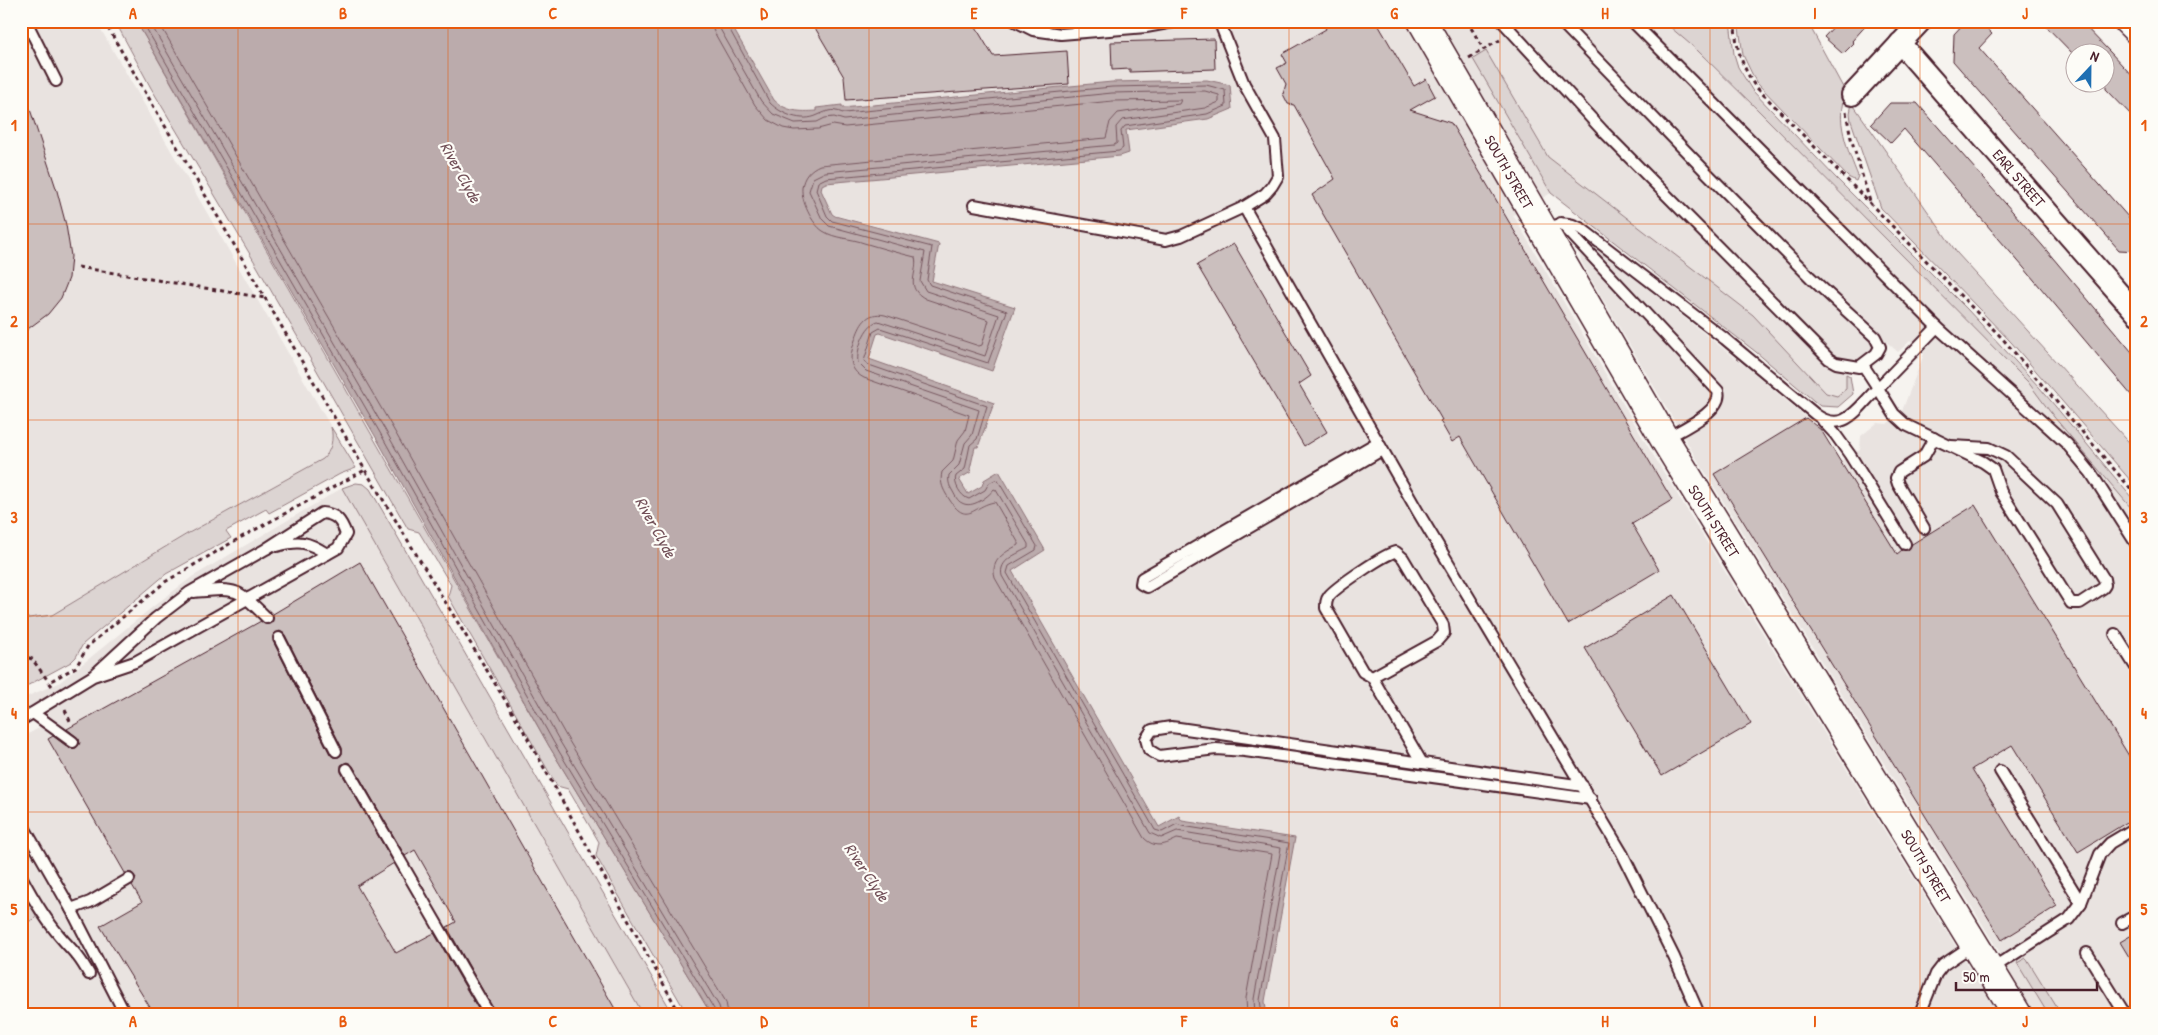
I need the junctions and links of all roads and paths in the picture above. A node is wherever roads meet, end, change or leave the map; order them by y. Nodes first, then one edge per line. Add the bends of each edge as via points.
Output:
1 (26, 21) edge
2 (104, 21) edge
3 (1015, 21) edge
4 (1179, 21) edge
5 (1218, 21) edge
6 (1422, 21) edge
7 (1467, 21) edge
8 (1502, 21) edge
9 (1560, 21) edge
10 (1632, 21) edge
11 (1735, 21) edge
12 (1920, 21) edge
13 (2128, 21) edge
14 (2137, 30) edge
15 (1900, 43) junction
16 (1491, 46) dead end
17 (1484, 50) junction
18 (1472, 57) dead end
19 (56, 81) dead end
20 (1852, 95) joint
21 (974, 205) dead end
22 (1871, 205) junction
23 (1244, 207) junction
24 (1552, 227) junction
25 (78, 267) dead end
26 (266, 298) junction
27 (2134, 303) edge
28 (1937, 327) junction
29 (1863, 366) junction
30 (1878, 388) junction
31 (1820, 418) junction
32 (1934, 438) junction
33 (1665, 440) junction
34 (1380, 446) junction
35 (1951, 446) junction
36 (2137, 496) edge
37 (1924, 528) dead end
38 (1905, 544) dead end
39 (2137, 545) edge
40 (266, 549) junction
41 (326, 554) junction
42 (190, 592) junction
43 (248, 599) junction
44 (268, 618) dead end
45 (2115, 634) dead end
46 (279, 638) dead end
47 (21, 656) edge
48 (2137, 669) edge
49 (94, 676) junction
50 (1372, 678) junction
51 (49, 682) dead end
52 (33, 713) junction
53 (21, 720) edge
54 (74, 742) dead end
55 (336, 751) dead end
56 (1422, 763) junction
57 (346, 769) dead end
58 (2000, 771) dead end
59 (1583, 786) junction
60 (1591, 799) junction
61 (21, 822) edge
62 (2137, 826) edge
63 (21, 876) edge
64 (128, 879) dead end
65 (2081, 903) junction
66 (71, 909) junction
67 (2137, 914) edge
68 (2122, 923) dead end
69 (1974, 944) junction
70 (2087, 953) dead end
71 (1990, 969) junction
72 (89, 974) dead end
73 (125, 1014) edge
74 (489, 1014) edge
75 (680, 1014) edge
76 (1699, 1014) edge
77 (1920, 1014) edge
78 (2017, 1014) edge
79 (2125, 1014) edge

1 - 19 lane
2 - 26 path
3 - 4 lane via 1033,30 1061,34
5 - 23 lane via 1244,84 1276,144 1276,181 1265,194
6 - 24 street, SOUTH STREET
7 - 17 path
8 - 29 lane via 1602,130 1829,359 1854,367
9 - 29 lane via 1708,174 1875,337 1880,344 1878,351
10 - 28 lane
11 - 22 path via 1740,58 1755,86
12 - 15 street
13 - 14 street
15 - 20 street
15 - 27 street, EARL STREET
16 - 17 path
17 - 18 path
20 - 22 path via 1847,102 1846,119
21 - 23 lane via 1166,240
22 - 36 path via 2002,338
23 - 34 lane
24 - 31 lane via 1574,225 1591,236 1725,339
24 - 33 street, SOUTH STREET
24 - 33 lane via 1718,391 1718,400 1712,410
25 - 26 path
26 - 75 path via 365,470 522,728
28 - 30 lane
28 - 39 lane via 2067,444 2091,473
29 - 30 lane
30 - 31 lane via 1841,422 1836,424
30 - 32 lane via 1900,420
31 - 38 lane via 1850,455
32 - 35 lane
32 - 37 lane via 1924,456 1899,472 1896,478
33 - 69 street, SOUTH STREET
34 - 34 lane via 1147,586 1141,584 1142,578
34 - 59 lane
35 - 35 lane via 1989,448 2006,456 2057,504 2104,579 2103,588 2080,603 2071,603 2001,492 1993,469
40 - 41 lane via 294,541 316,546
40 - 41 lane via 322,513 332,514 341,521 346,534 338,548
40 - 42 lane
41 - 43 lane
42 - 43 lane via 227,589
42 - 49 lane via 156,618
43 - 44 lane
43 - 49 lane via 135,662
45 - 48 lane
46 - 55 lane
47 - 51 path via 32,658
49 - 52 lane
50 - 50 lane via 1363,672 1327,611 1326,603 1336,590 1385,555 1396,552 1413,574 1443,625 1444,633 1436,641
50 - 56 lane
52 - 53 lane
52 - 54 lane
56 - 59 lane
56 - 60 lane via 1171,727 1152,730 1146,739 1149,750 1159,756 1216,749 1245,751
57 - 74 lane
58 - 65 lane
59 - 60 lane
60 - 76 lane via 1638,883
61 - 66 lane
62 - 65 lane via 2110,843 2100,854
63 - 72 lane via 41,911 79,955
64 - 66 lane via 90,902
65 - 71 lane via 2064,923
66 - 73 lane
67 - 68 lane
69 - 71 street, SOUTH STREET
69 - 77 lane via 1942,965
70 - 79 lane
71 - 78 street, SOUTH STREET

